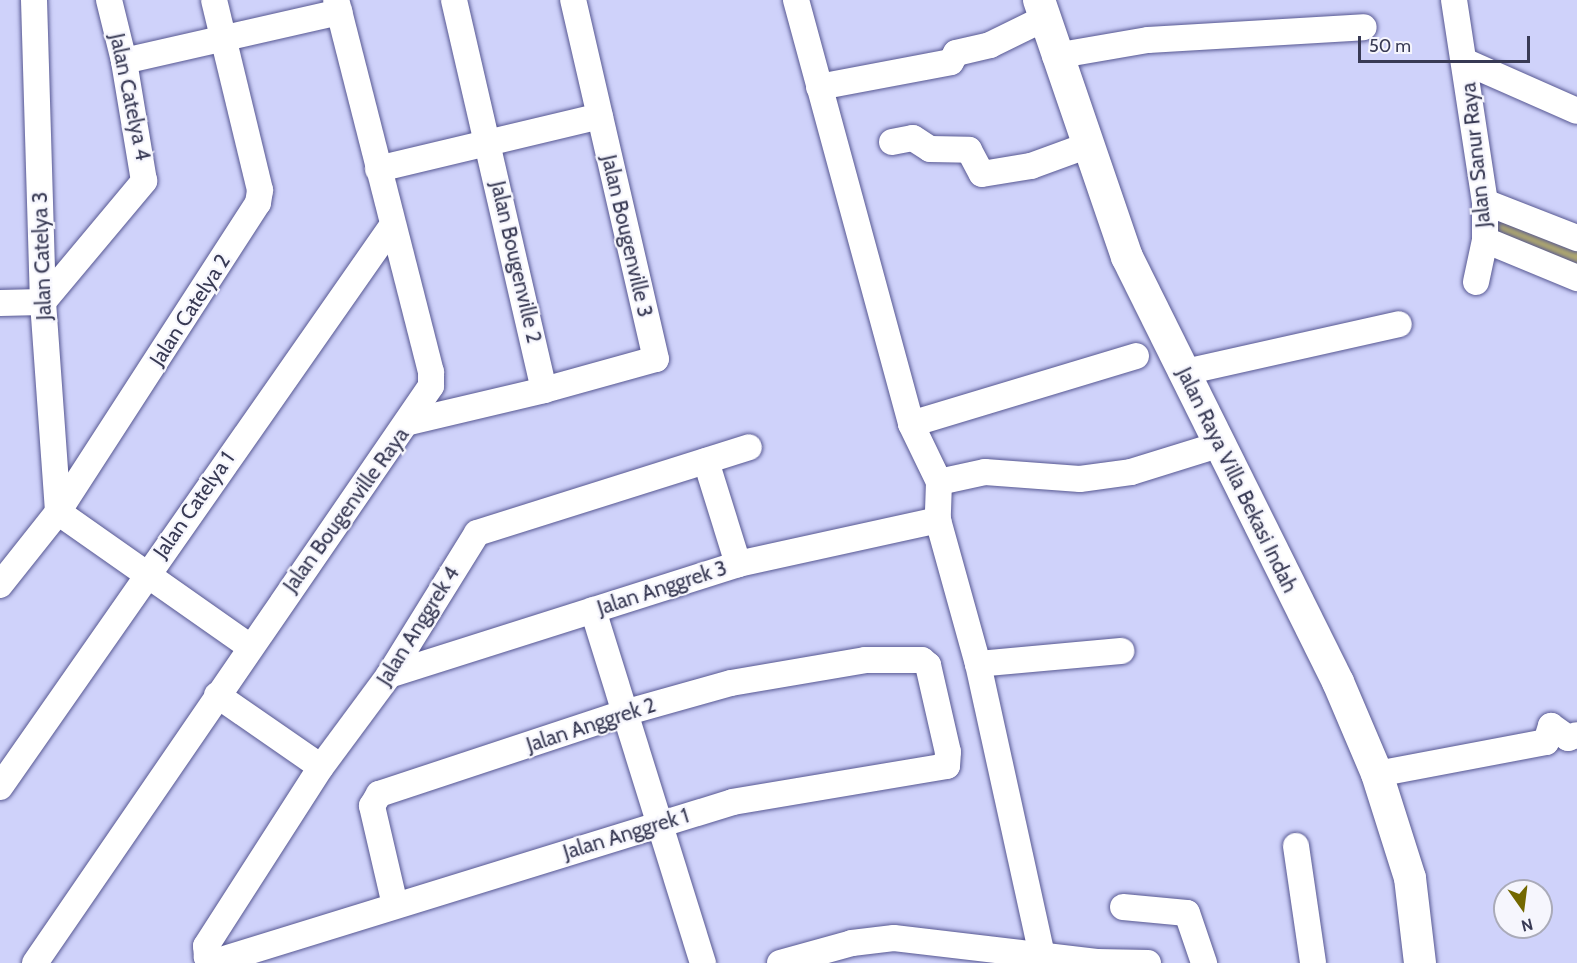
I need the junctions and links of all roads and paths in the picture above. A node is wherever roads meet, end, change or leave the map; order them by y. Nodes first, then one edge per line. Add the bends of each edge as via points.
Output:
1 (34, 0) edge
2 (109, 0) edge
3 (214, 0) edge
4 (454, 0) edge
5 (573, 0) edge
6 (796, 0) edge
7 (1454, 0) edge
8 (337, 6) edge
9 (1041, 10) edge
10 (1364, 27) dead end
11 (223, 40) junction
12 (1054, 56) junction
13 (124, 61) junction
14 (1466, 62) junction
15 (819, 87) junction
16 (1577, 111) edge
17 (600, 116) junction
18 (489, 142) junction
19 (892, 142) dead end
20 (1086, 146) junction
21 (378, 169) junction
22 (1485, 202) junction
23 (392, 226) junction
24 (1577, 238) edge
25 (1485, 240) junction
26 (1577, 278) edge
27 (1476, 282) dead end
28 (43, 302) junction
29 (0, 303) edge
30 (1399, 324) dead end
31 (1136, 356) dead end
32 (1185, 372) junction
33 (544, 390) junction
34 (409, 422) junction
35 (911, 424) junction
36 (1221, 444) junction
37 (749, 447) dead end
38 (706, 461) junction
39 (939, 482) junction
40 (58, 512) junction
41 (938, 520) junction
42 (738, 564) junction
43 (144, 576) junction
44 (0, 585) edge
45 (593, 610) junction
46 (249, 646) junction
47 (1121, 651) dead end
48 (922, 660) joint
49 (978, 664) junction
50 (389, 675) junction
51 (217, 695) junction
52 (624, 713) junction
53 (1577, 735) edge
54 (321, 767) junction
55 (1377, 774) junction
56 (0, 787) edge
57 (658, 824) junction
58 (1296, 846) dead end
59 (395, 905) junction
60 (1123, 907) dead end
61 (1042, 956) junction
62 (207, 957) joint
63 (35, 963) edge
64 (703, 963) edge
65 (780, 963) edge
66 (1098, 963) edge
67 (1148, 963) edge
68 (1204, 963) edge
69 (1313, 963) edge
70 (1420, 963) edge

1 - 28 street, Jalan Catelya 3
2 - 13 street, Jalan Catelya 4
3 - 11 street, Jalan Catelya 2
4 - 18 street, Jalan Bougenville 2
5 - 17 street, Jalan Bougenville 3
6 - 15 street
7 - 14 street, Jalan Sanur Raya
8 - 11 street
8 - 21 street, Jalan Bougenville Raya
9 - 12 main road, Jalan Raya Villa Bekasi Indah
9 - 15 street via 990,45 956,52 951,62
10 - 12 street via 1148,40
11 - 13 street
11 - 40 street, Jalan Catelya 2 via 260,190 258,203
12 - 20 main road, Jalan Raya Villa Bekasi Indah
13 - 28 street, Jalan Catelya 4 via 144,181
14 - 16 street
14 - 22 street, Jalan Sanur Raya
15 - 35 street
17 - 18 street
17 - 33 street, Jalan Bougenville 3 via 664,357
18 - 21 street
18 - 33 street, Jalan Bougenville 2
19 - 20 street via 913,138 930,149 969,150 982,174 1031,166
20 - 32 main road, Jalan Raya Villa Bekasi Indah via 1127,257
21 - 23 street, Jalan Bougenville Raya
22 - 24 street
22 - 25 street, Jalan Sanur Raya
23 - 34 street, Jalan Bougenville Raya via 431,372 426,398
23 - 43 street, Jalan Catelya 1
25 - 26 street
25 - 27 street, Jalan Sanur Raya
28 - 29 street
28 - 40 street, Jalan Catelya 3
30 - 32 street
31 - 35 street
32 - 36 main road, Jalan Raya Villa Bekasi Indah
33 - 34 street
34 - 46 street, Jalan Bougenville Raya
35 - 39 street
36 - 39 street via 1131,472 1080,479 985,472
36 - 55 main road, Jalan Raya Villa Bekasi Indah via 1338,682
37 - 38 street, Jalan Anggrek 4
38 - 42 street
38 - 50 street, Jalan Anggrek 4 via 481,530
39 - 41 street
40 - 43 street
40 - 44 street, Jalan Catelya 2
41 - 42 street, Jalan Anggrek 3
41 - 49 street
42 - 45 street, Jalan Anggrek 3
43 - 46 street
43 - 56 street, Jalan Catelya 1
45 - 50 street, Jalan Anggrek 3
45 - 52 street
46 - 51 street, Jalan Bougenville Raya
47 - 49 street
48 - 52 street, Jalan Anggrek 2 via 805,668
48 - 57 street, Jalan Anggrek 1 via 928,664 948,752 944,768 796,788
49 - 61 street
50 - 54 street, Jalan Anggrek 4
51 - 54 street
51 - 63 street, Jalan Bougenville Raya
52 - 57 street
52 - 59 street, Jalan Anggrek 2 via 376,797 372,806
53 - 55 street via 1568,738 1551,726 1546,742
54 - 62 street, Jalan Anggrek 4 via 206,946
55 - 70 main road, Jalan Raya Villa Bekasi Indah via 1410,878
57 - 59 street, Jalan Anggrek 1
57 - 64 street
58 - 69 street
59 - 62 street, Jalan Anggrek 1 via 218,961
60 - 68 street via 1187,913
61 - 65 street via 894,938 852,944
61 - 66 street
66 - 67 street

